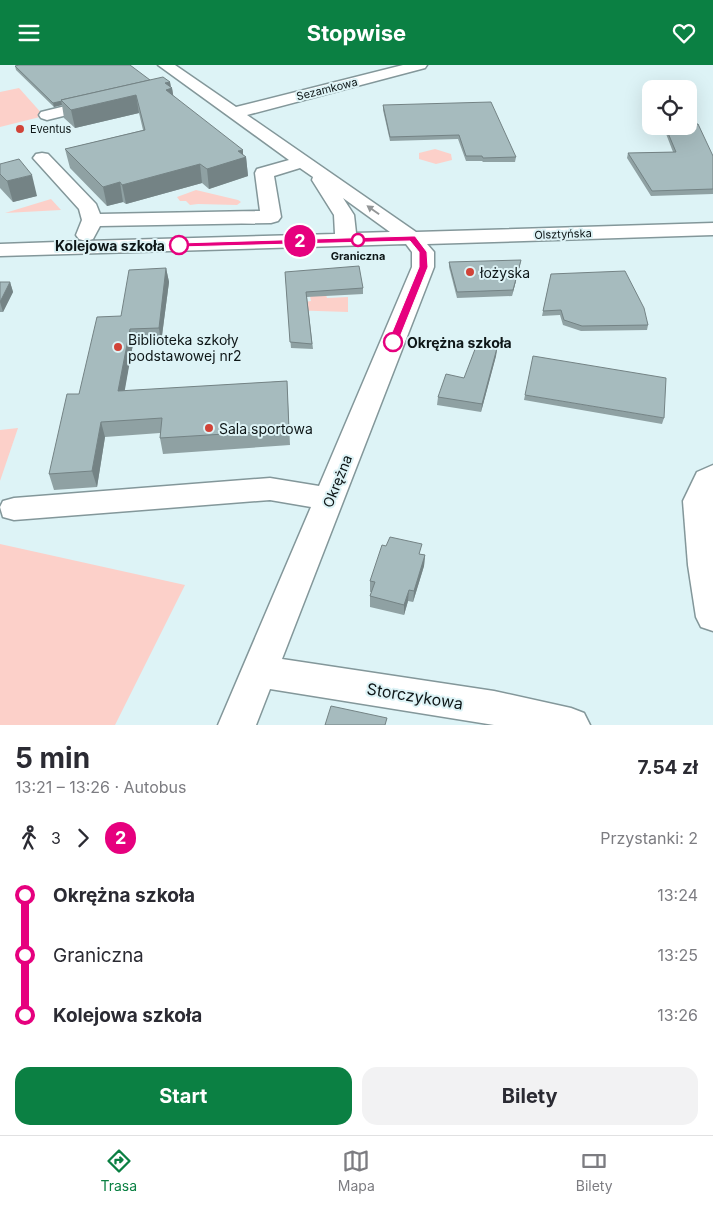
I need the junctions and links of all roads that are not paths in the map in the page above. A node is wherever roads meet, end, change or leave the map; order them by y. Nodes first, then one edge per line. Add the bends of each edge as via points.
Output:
1 (165, 65) edge
2 (420, 65) edge
3 (189, 82) junction
4 (166, 87) edge
5 (112, 99) edge
6 (234, 113) junction
7 (47, 115) dead end
8 (42, 158) dead end
9 (307, 163) junction
10 (92, 220) junction
11 (713, 229) edge
12 (412, 238) junction
13 (346, 240) junction
14 (81, 247) junction
15 (0, 250) edge
16 (713, 475) edge
17 (330, 499) junction
18 (14, 509) dead end
19 (713, 617) edge
20 (258, 671) junction
21 (237, 725) edge
22 (571, 725) edge

1 - 3 street
2 - 6 street, Sezamkowa
3 - 4 street
3 - 6 street
5 - 7 street
6 - 9 street
8 - 10 street via 89,207
9 - 10 street via 257,167 271,217
12 -> 9 street
9 - 13 street via 344,215
10 - 14 street
11 - 12 street, Olsztyńska
12 - 13 street, Olsztyńska
12 - 17 street, Okrężna via 423,252 424,267
13 - 14 street, Olsztyńska
14 - 15 street, Olsztyńska
16 - 19 street via 707,479 698,501
17 - 18 street via 270,489
17 - 20 street, Okrężna
20 - 21 street, Okrężna
20 - 22 street, Storczykowa via 454,702

